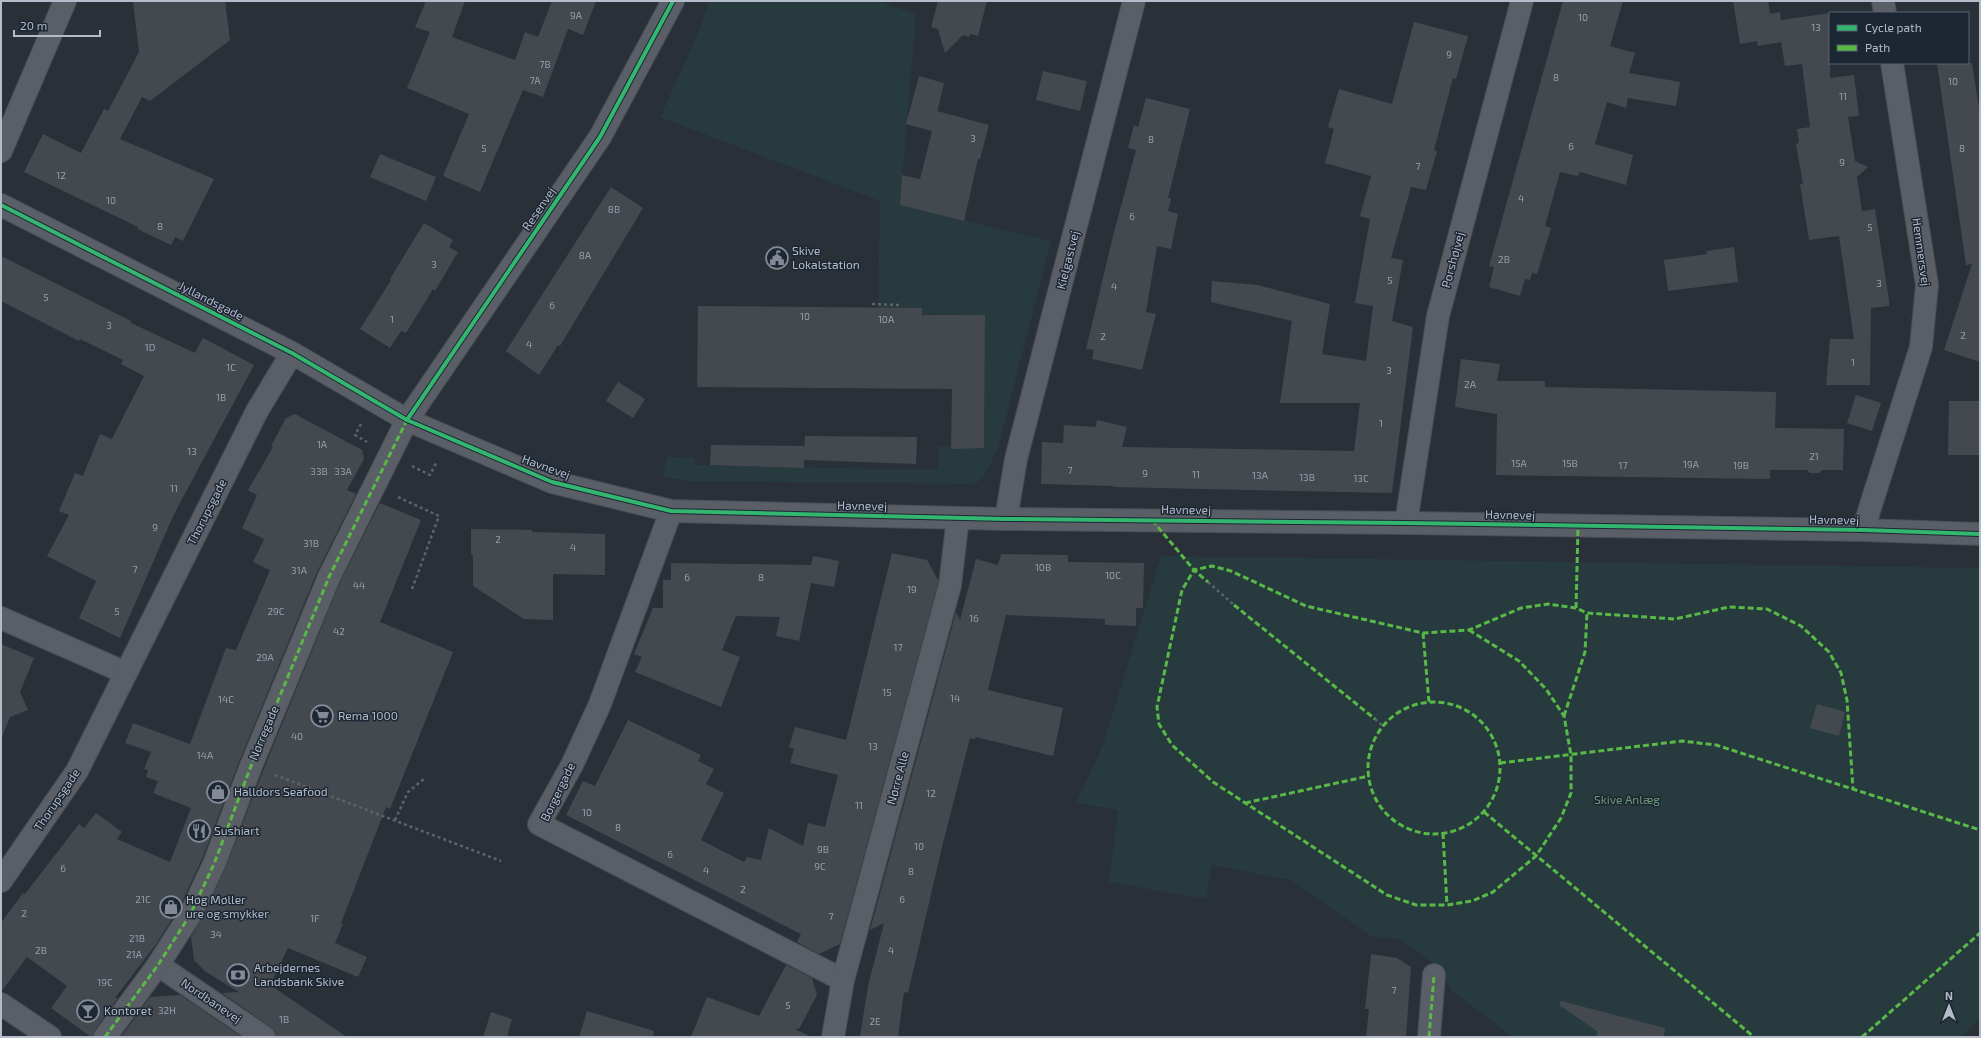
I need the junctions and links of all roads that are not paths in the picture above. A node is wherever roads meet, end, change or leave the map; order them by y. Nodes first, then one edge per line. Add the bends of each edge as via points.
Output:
1 (65, 1) edge
2 (673, 1) edge
3 (1134, 1) edge
4 (1522, 1) edge
5 (1883, 1) edge
6 (1885, 12) edge
7 (1892, 64) edge
8 (1, 151) edge
9 (1, 205) edge
10 (292, 353) junction
11 (408, 420) junction
12 (671, 511) junction
13 (958, 518) junction
14 (1006, 519) junction
15 (1406, 523) junction
16 (1863, 530) junction
17 (1980, 534) edge
18 (1, 618) edge
19 (126, 672) junction
20 (1, 881) edge
21 (158, 966) junction
22 (1434, 975) dead end
23 (843, 980) junction
24 (1, 1004) edge
25 (50, 1037) edge
26 (106, 1037) edge
27 (264, 1037) edge
28 (833, 1037) edge
29 (1429, 1037) edge

1 - 8 street
2 - 11 street, Resenvej via 600,137
3 - 14 street, Kielgastvej via 1016,459
4 - 15 street, Porshøjvej via 1438,316
5 - 6 street
7 - 16 street, Hemmersvej via 1927,285 1921,347
9 - 10 street, Jyllandsgade
10 - 11 street, Jyllandsgade
10 - 19 street, Thorupsgade via 257,411
11 - 12 street, Havnevej via 552,482
11 - 21 street, Nørregade via 329,577 250,766 214,864 190,915
12 - 13 street, Havnevej
12 - 23 street, Borgergade via 600,704 572,765 539,824
13 - 14 street, Havnevej
13 - 23 street, Nørre Alle via 950,585
14 - 15 street, Havnevej
15 - 16 street, Havnevej
16 - 17 street, Havnevej
18 - 19 street
19 - 20 street, Thorupsgade via 78,771
21 - 26 street, Nørregade
21 - 27 street, Nordbanevej
22 - 29 street
23 - 28 street, Nørre Alle
24 - 25 street

